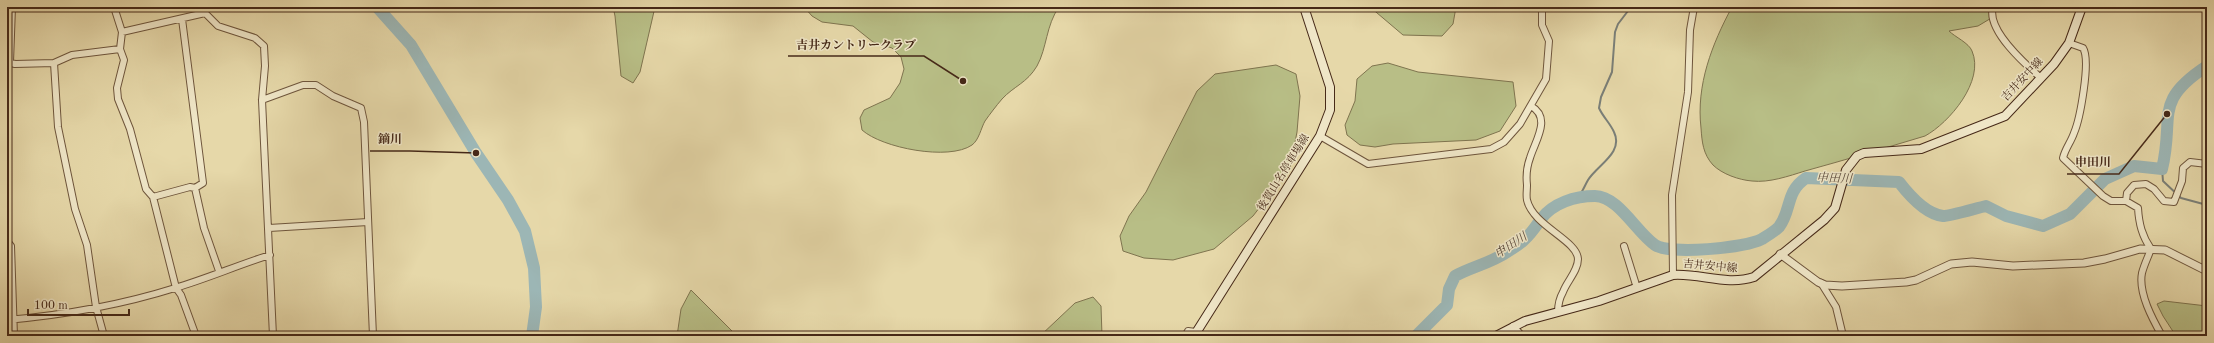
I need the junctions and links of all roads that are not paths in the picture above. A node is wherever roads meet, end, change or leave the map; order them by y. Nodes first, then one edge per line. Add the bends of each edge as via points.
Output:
1 (12, 7) edge
2 (114, 7) edge
3 (1304, 7) edge
4 (1542, 7) edge
5 (1694, 7) edge
6 (1993, 7) edge
7 (2082, 7) edge
8 (182, 19) junction
9 (122, 32) junction
10 (2069, 44) junction
11 (120, 49) junction
12 (9, 62) edge
13 (54, 63) junction
14 (2041, 78) junction
15 (262, 100) junction
16 (1531, 106) junction
17 (1320, 136) junction
18 (2207, 164) edge
19 (195, 188) junction
20 (153, 197) junction
21 (2126, 201) junction
22 (368, 222) junction
23 (269, 228) junction
24 (7, 241) edge
25 (1624, 246) dead end
26 (2151, 249) junction
27 (1780, 254) junction
28 (270, 255) junction
29 (219, 271) junction
30 (2207, 271) edge
31 (1673, 275) junction
32 (1821, 283) junction
33 (176, 288) junction
34 (1637, 288) junction
35 (96, 307) junction
36 (1558, 312) junction
37 (10, 320) edge
38 (1513, 326) junction
39 (1195, 334) edge
40 (14, 336) edge
41 (104, 336) edge
42 (196, 336) edge
43 (272, 336) edge
44 (373, 336) edge
45 (1185, 336) edge
46 (1496, 336) edge
47 (1522, 336) edge
48 (1843, 336) edge
49 (2162, 336) edge

1 - 12 street
2 - 9 street
3 - 17 main road, 後賀山名停車場線 via 1330,87 1330,110
4 - 16 street via 1542,25 1548,42 1548,71 1542,88
5 - 31 street via 1690,30 1688,92 1674,184
6 - 14 street via 1997,30 2022,62
7 - 10 main road, 吉井安中線
8 - 9 street
8 - 15 street via 205,13 218,26 255,38 264,46
8 - 19 street via 203,183
9 - 11 street
10 - 14 main road, 吉井安中線
10 - 21 street via 2083,48 2087,64 2075,133 2065,149 2063,158 2103,196 2111,201
11 - 13 street via 72,54
11 - 20 street via 124,60 117,88 118,99 130,129 146,189
12 - 13 street
13 - 35 street via 58,127 75,209 87,246
14 - 27 main road, 吉井安中線 via 2006,116 1922,149 1864,153 1857,156 1850,162 1835,208 1824,220
15 - 22 street via 304,85 316,85 333,96 361,108
15 - 23 street
16 - 17 street via 1504,142 1495,148 1483,150 1368,164
16 - 36 street via 1540,114 1542,124 1529,159 1526,178 1527,200 1537,217 1577,252 1576,269 1563,291
17 - 39 main road, 後賀山名停車場線
18 - 21 street via 2190,162 2183,168 2182,181 2174,202 2164,201 2146,184 2134,185 2127,193
19 - 20 street via 190,187
19 - 29 street via 204,228
20 - 33 street
21 - 26 street via 2138,208 2144,239
22 - 23 street
22 - 44 street
23 - 28 street
24 - 37 street via 11,246
25 - 34 street
26 - 30 street via 2165,250
26 - 32 street via 2140,249 2084,263 2013,266 1972,262 1950,264 1906,282 1833,287
26 - 49 street via 2142,274 2142,287
27 - 31 main road, 吉井安中線 via 1754,277 1743,281 1685,274
27 - 32 street
28 - 29 street
28 - 43 street
29 - 33 street
31 - 34 main road, 吉井安中線
32 - 48 street via 1836,307
33 - 35 street
33 - 42 street
34 - 36 main road, 吉井安中線
35 - 37 street
35 - 41 street
36 - 38 main road, 吉井安中線
37 - 40 street
38 - 46 main road, 吉井安中線
38 - 47 street
39 - 45 street via 1188,331

